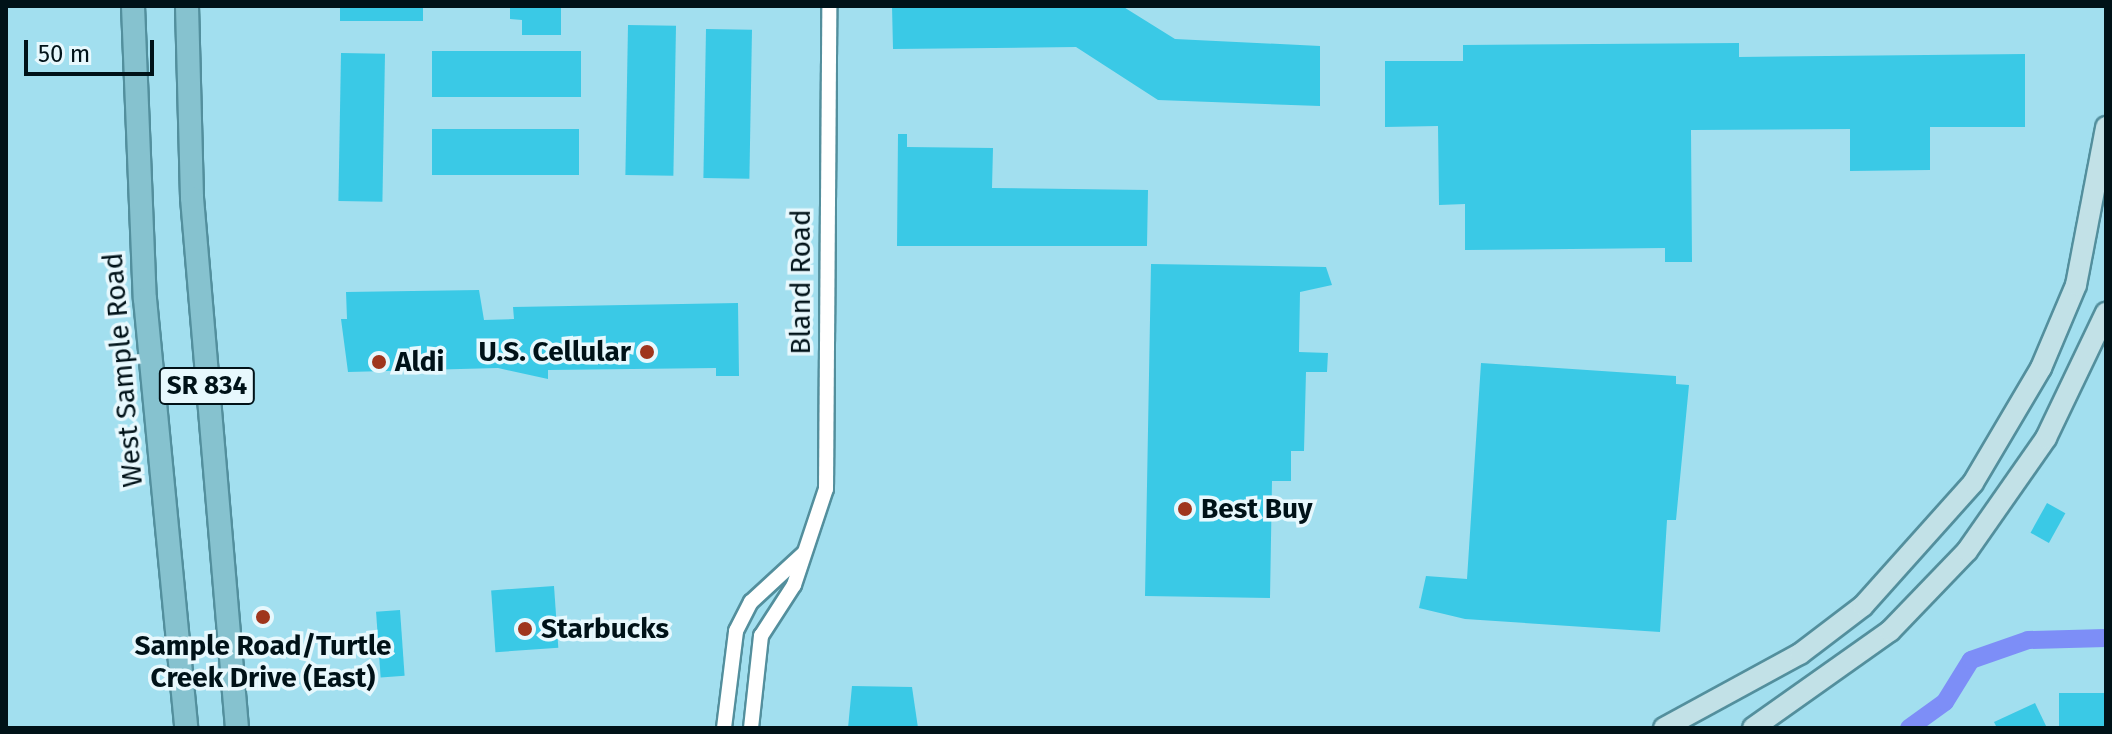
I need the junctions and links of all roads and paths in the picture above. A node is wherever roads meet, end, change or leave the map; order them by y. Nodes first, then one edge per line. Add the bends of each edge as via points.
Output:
1 (133, 6) edge
2 (187, 6) edge
3 (829, 6) edge
4 (2106, 127) edge
5 (2106, 313) edge
6 (803, 554) junction
7 (186, 728) edge
8 (237, 728) edge
9 (724, 728) edge
10 (751, 728) edge
11 (1664, 728) edge
12 (1753, 728) edge

1 - 7 main road, West Sample Road / SR 834 via 144,284
2 - 8 main road, SR 834 via 192,198
3 - 6 street, Bland Road via 826,489
4 - 11 street via 2076,285 1997,449 1946,519 1863,606 1726,699
5 - 12 street via 2046,438 1967,551 1890,631
6 - 9 street, Bland Road via 751,602 736,631
6 - 10 street, Bland Road via 794,585 758,647

